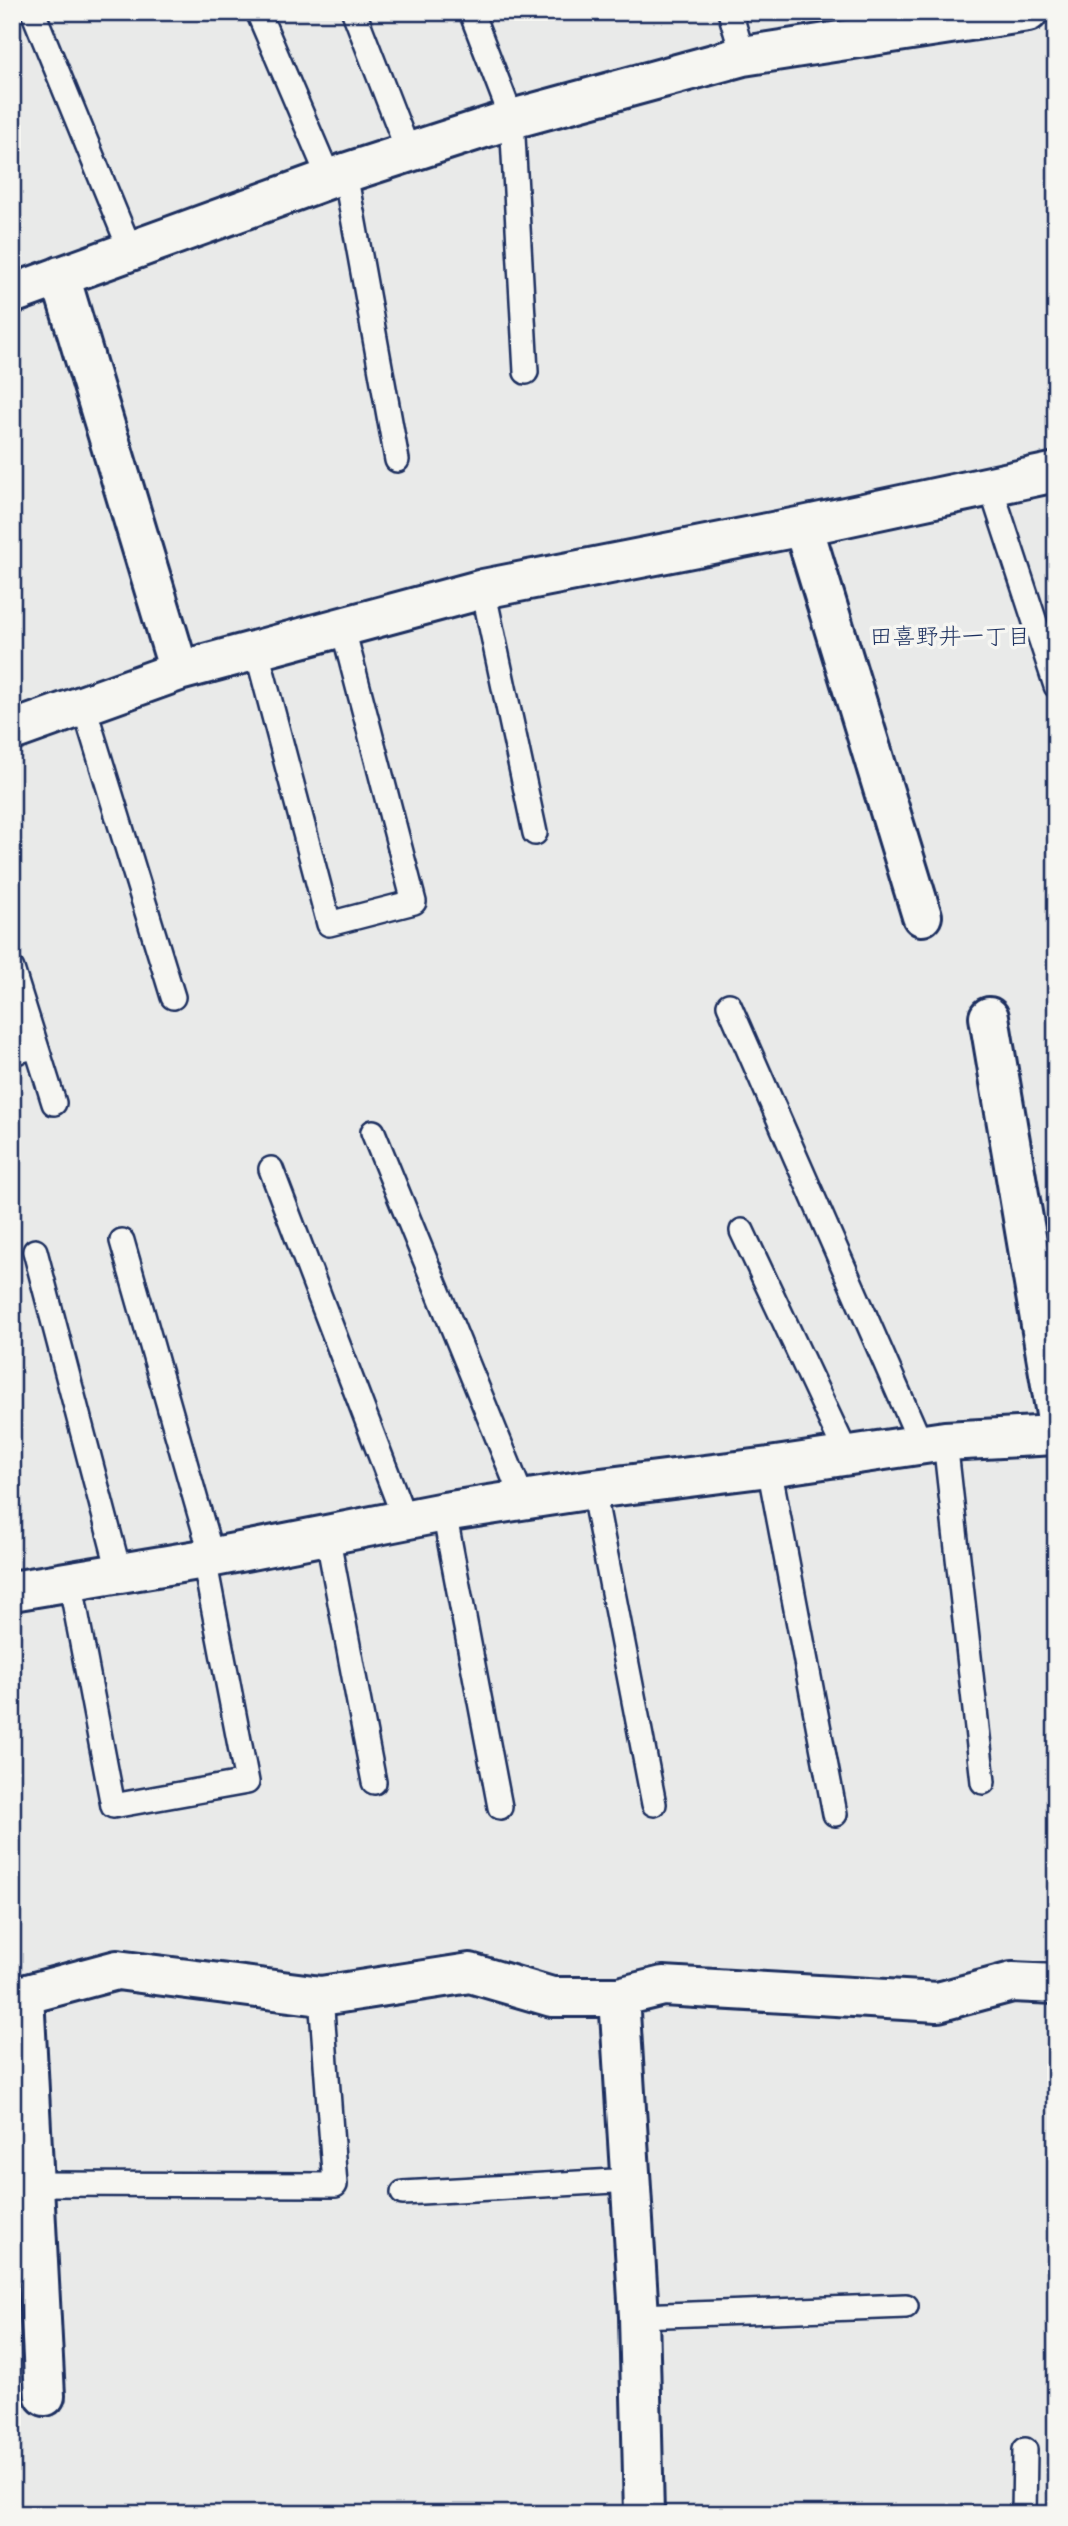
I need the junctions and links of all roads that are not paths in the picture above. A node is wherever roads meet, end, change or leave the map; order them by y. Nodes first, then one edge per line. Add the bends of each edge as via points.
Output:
1 (33, 12) edge
2 (258, 12) edge
3 (354, 12) edge
4 (471, 12) edge
5 (730, 12) edge
6 (1028, 12) edge
7 (862, 25) edge
8 (743, 56) junction
9 (512, 120) junction
10 (408, 151) junction
11 (337, 175) junction
12 (130, 249) junction
13 (60, 276) junction
14 (12, 294) edge
15 (526, 372) dead end
16 (397, 460) dead end
17 (1056, 472) edge
18 (990, 485) junction
19 (803, 526) junction
20 (483, 589) junction
21 (343, 629) junction
22 (257, 652) junction
23 (179, 671) junction
24 (1056, 686) edge
25 (84, 706) junction
26 (12, 731) edge
27 (535, 834) dead end
28 (922, 916) dead end
29 (12, 969) edge
30 (173, 997) dead end
31 (729, 1005) dead end
32 (989, 1017) dead end
33 (36, 1045) junction
34 (12, 1053) edge
35 (54, 1103) dead end
36 (373, 1132) dead end
37 (271, 1169) dead end
38 (742, 1231) dead end
39 (122, 1241) dead end
40 (35, 1251) dead end
41 (1056, 1414) edge
42 (1056, 1435) edge
43 (933, 1443) junction
44 (847, 1455) junction
45 (769, 1467) junction
46 (593, 1489) junction
47 (523, 1500) junction
48 (444, 1512) junction
49 (405, 1520) junction
50 (327, 1534) junction
51 (208, 1558) junction
52 (119, 1571) junction
53 (70, 1580) junction
54 (12, 1591) edge
55 (374, 1782) dead end
56 (983, 1782) dead end
57 (653, 1804) dead end
58 (500, 1807) dead end
59 (835, 1814) dead end
60 (1056, 1984) edge
61 (18, 1996) edge
62 (321, 1996) junction
63 (619, 1997) junction
64 (631, 2180) junction
65 (33, 2184) junction
66 (403, 2193) dead end
67 (906, 2306) dead end
68 (639, 2316) junction
69 (45, 2396) dead end
70 (1025, 2450) dead end
71 (644, 2514) edge
72 (1024, 2514) edge

1 - 12 lane
2 - 11 lane
3 - 10 lane
4 - 9 lane
5 - 8 lane
6 - 7 street
7 - 8 street
8 - 9 street
9 - 10 street
9 - 15 lane
10 - 11 street
11 - 12 street
11 - 16 lane
12 - 13 street
13 - 14 street
13 - 23 street
17 - 18 street
18 - 19 street
18 - 24 lane
19 - 20 street
19 - 28 street
20 - 21 street
20 - 27 lane
21 - 22 street
21 - 22 lane via 414,902 330,924
22 - 23 street
23 - 25 street
25 - 26 street
25 - 30 lane
29 - 33 lane
31 - 43 lane
32 - 41 street
33 - 34 lane
33 - 35 lane
36 - 47 lane
37 - 49 lane
38 - 44 lane
39 - 51 lane
40 - 52 lane
42 - 43 street
43 - 44 street
43 - 56 lane
44 - 45 street
45 - 46 street
45 - 59 lane
46 - 47 street
46 - 57 lane
47 - 48 street
48 - 49 street
48 - 58 lane
49 - 50 street
50 - 51 street
50 - 55 lane
51 - 52 street
51 - 53 lane via 247,1782 113,1806
52 - 53 street
53 - 54 street
60 - 63 street via 1012,1982 938,2003 663,1986
61 - 62 street via 117,1970
61 - 65 street
62 - 63 street via 470,1973 552,1997
62 - 65 lane via 335,2185
63 - 64 street
64 - 66 lane
64 - 68 street
65 - 69 street
67 - 68 lane
68 - 71 street
70 - 72 lane

